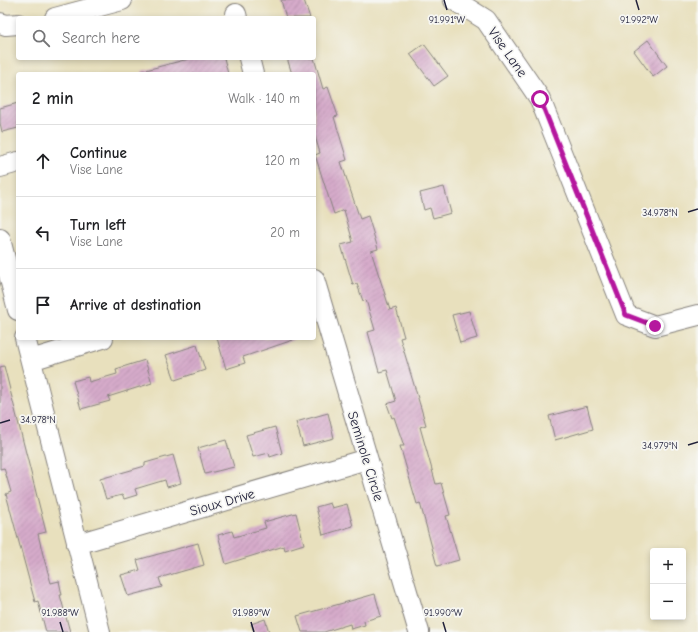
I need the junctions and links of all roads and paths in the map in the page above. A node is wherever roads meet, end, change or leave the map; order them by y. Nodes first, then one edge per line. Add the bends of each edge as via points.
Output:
1 (122, 0) edge
2 (454, 0) edge
3 (62, 16) edge
4 (0, 23) edge
5 (16, 24) edge
6 (250, 60) edge
7 (253, 72) edge
8 (16, 163) edge
9 (0, 167) edge
10 (0, 238) edge
11 (316, 286) edge
12 (16, 302) edge
13 (698, 315) edge
14 (26, 340) edge
15 (96, 340) edge
16 (31, 360) junction
17 (367, 459) junction
18 (77, 544) junction
19 (100, 632) edge
20 (419, 632) edge

1 - 3 street
2 - 13 street, Vise Lane via 486,20 540,99 626,315 655,326
4 - 5 street
6 - 7 street
8 - 9 street
10 - 12 street
11 - 17 street, Seminole Circle
14 - 16 street
15 - 16 street
16 - 18 street
17 - 18 street, Sioux Drive
17 - 20 street, Seminole Circle
18 - 19 street

